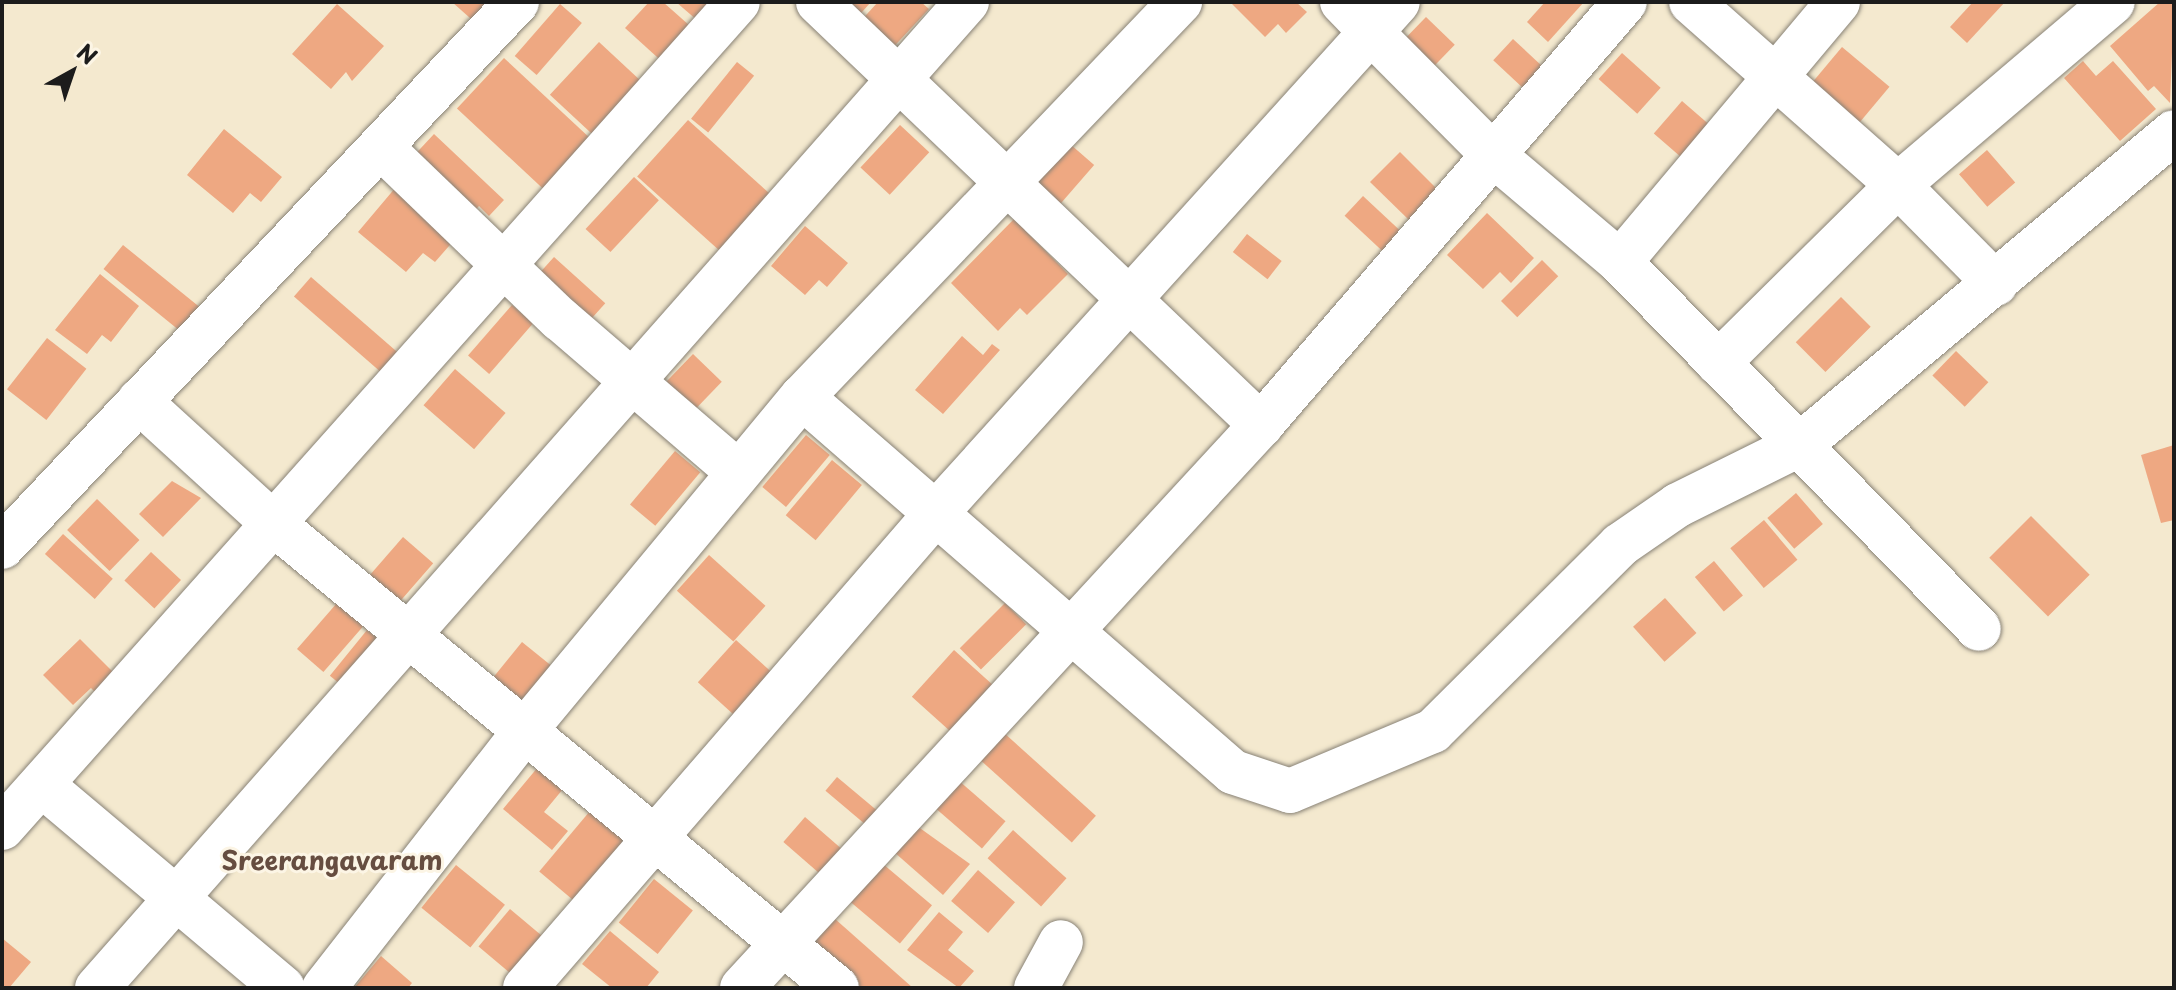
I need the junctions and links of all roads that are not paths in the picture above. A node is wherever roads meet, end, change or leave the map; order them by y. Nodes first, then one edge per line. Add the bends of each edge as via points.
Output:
1 (517, 2) edge
2 (738, 2) edge
3 (818, 2) edge
4 (967, 2) edge
5 (1180, 2) edge
6 (1625, 2) edge
7 (1691, 2) edge
8 (1838, 2) edge
9 (2113, 2) edge
10 (1370, 12) edge
11 (1776, 76) junction
12 (899, 77) junction
13 (2174, 132) edge
14 (382, 148) junction
15 (1491, 153) junction
16 (1006, 178) junction
17 (1898, 185) junction
18 (1620, 262) junction
19 (503, 265) junction
20 (1996, 284) junction
21 (1131, 299) junction
22 (1718, 363) junction
23 (633, 382) junction
24 (802, 397) junction
25 (139, 401) junction
26 (1261, 425) junction
27 (1801, 444) junction
28 (738, 472) junction
29 (937, 512) junction
30 (275, 525) junction
31 (2, 547) edge
32 (1074, 629) junction
33 (1979, 629) dead end
34 (407, 631) junction
35 (527, 728) junction
36 (17, 803) edge
37 (656, 835) junction
38 (174, 901) junction
39 (1061, 942) dead end
40 (785, 943) junction
41 (97, 988) edge
42 (283, 988) edge
43 (324, 988) edge
44 (525, 988) edge
45 (742, 988) edge
46 (837, 988) edge
47 (1036, 988) edge

1 - 14 street
2 - 19 street
3 - 12 street
4 - 12 street
5 - 16 street
6 - 15 street
7 - 11 street
8 - 11 street
9 - 17 street
10 - 15 street
10 - 21 street
11 - 17 street
11 - 18 street
12 - 16 street
12 - 23 street
13 - 20 street
14 - 19 street
14 - 25 street
15 - 18 street
15 - 26 street
16 - 21 street
16 - 24 street
17 - 20 street
17 - 22 street
18 - 22 street
19 - 23 street
19 - 30 street
20 - 27 street
21 - 26 street
21 - 29 street
22 - 27 street
23 - 28 street
23 - 34 street
24 - 28 street
24 - 29 street
25 - 30 street
25 - 31 street
26 - 32 street
27 - 32 street via 1678,505 1620,545 1433,731 1290,791 1233,772
27 - 33 street
28 - 35 street
29 - 32 street
29 - 37 street
30 - 34 street
30 - 36 street
32 - 40 street
34 - 35 street
34 - 38 street
35 - 37 street
35 - 43 street
36 - 38 street
37 - 40 street
37 - 44 street
38 - 41 street
38 - 42 street
39 - 47 street
40 - 45 street
40 - 46 street

